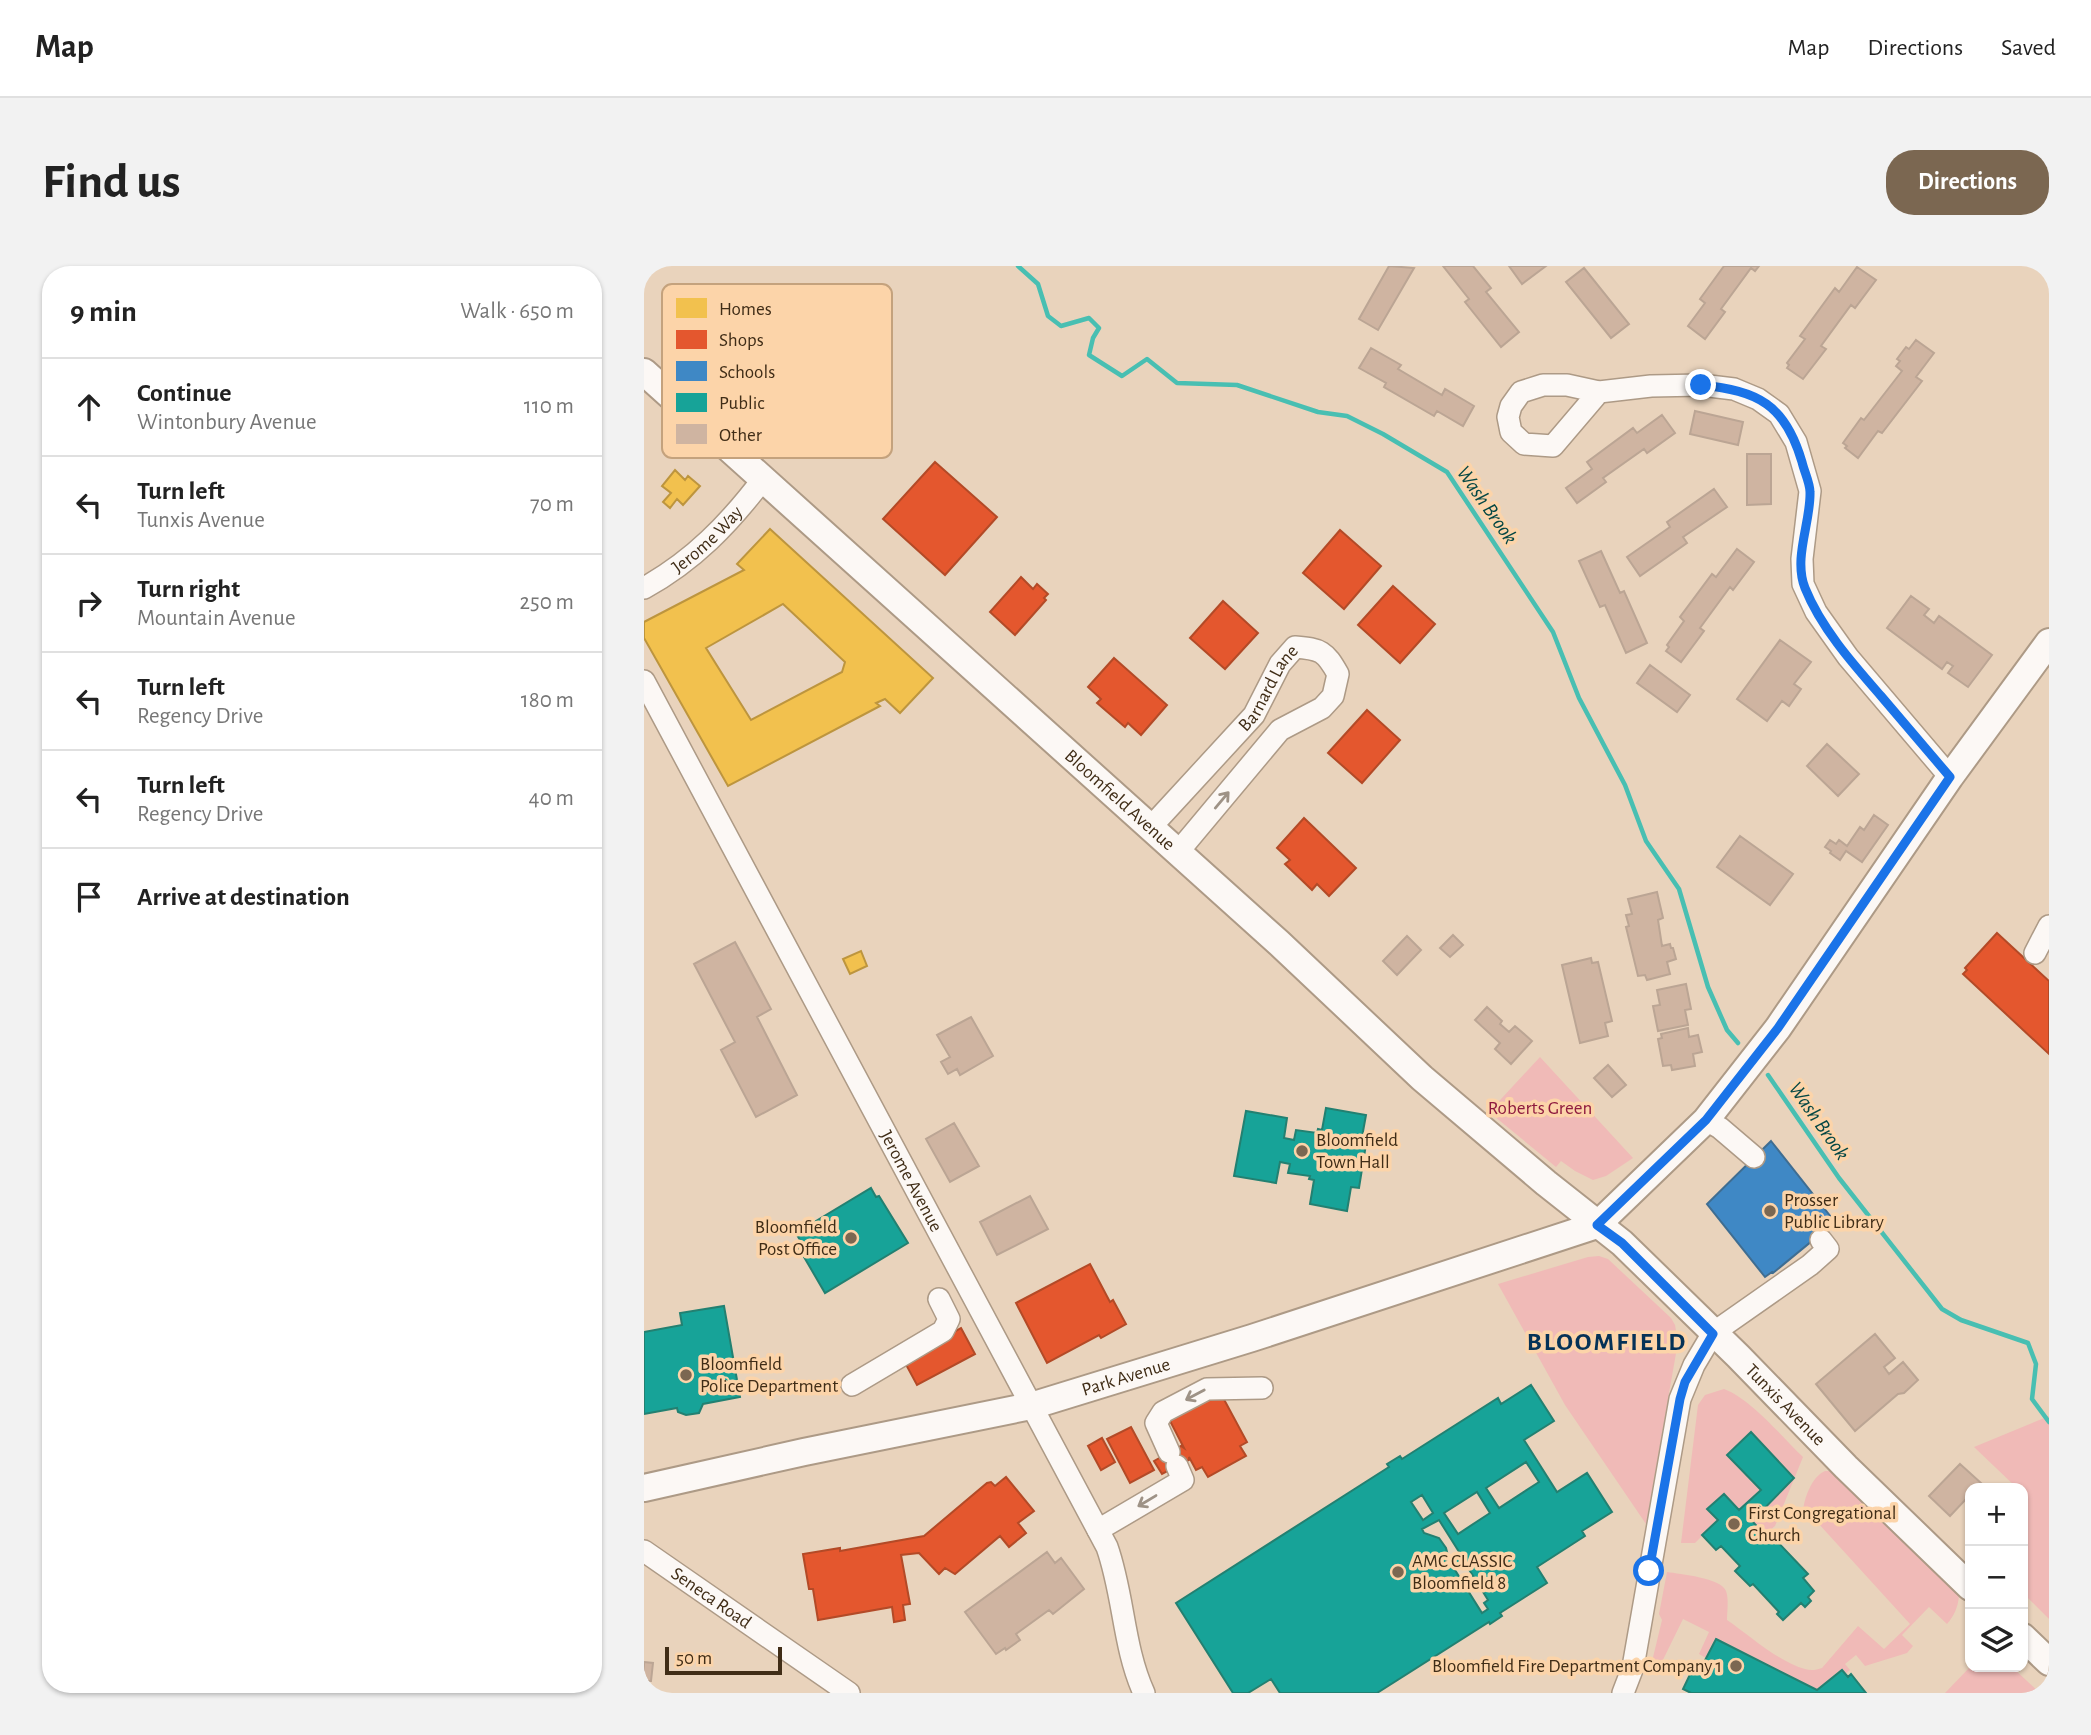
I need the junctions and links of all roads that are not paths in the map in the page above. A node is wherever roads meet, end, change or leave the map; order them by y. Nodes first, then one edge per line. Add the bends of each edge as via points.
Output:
1 (644, 373) edge
2 (662, 389) edge
3 (1599, 393) dead end
4 (739, 458) edge
5 (762, 479) junction
6 (644, 588) edge
7 (2049, 642) edge
8 (644, 681) edge
9 (1950, 777) junction
10 (1150, 828) junction
11 (1178, 852) junction
12 (2049, 926) edge
13 (2035, 953) dead end
14 (1706, 1120) junction
15 (1754, 1157) dead end
16 (1597, 1225) junction
17 (1821, 1240) dead end
18 (939, 1298) dead end
19 (1713, 1334) junction
20 (852, 1385) dead end
21 (1262, 1388) dead end
22 (1031, 1406) junction
23 (644, 1488) edge
24 (1098, 1530) junction
25 (644, 1550) edge
26 (1965, 1582) edge
27 (2028, 1642) edge
28 (2049, 1662) edge
29 (849, 1693) edge
30 (1144, 1693) edge
31 (1623, 1693) edge

1 - 2 main road, Bloomfield Avenue
3 - 9 street via 1701,385 1734,389 1779,414 1796,442 1810,491 1803,584 1816,612 1848,657
4 - 5 main road, Bloomfield Avenue
5 - 6 street, Jerome Way via 695,554
5 - 10 main road, Bloomfield Avenue
7 - 9 main road
8 - 22 street, Jerome Avenue
9 - 14 main road via 1778,1028
10 - 11 main road, Bloomfield Avenue
11 -> 10 street, Barnard Lane via 1280,730 1322,708 1334,696 1338,674 1329,656 1317,649 1295,648 1280,664 1254,715
11 - 16 main road, Bloomfield Avenue via 1422,1078
12 - 13 street
14 - 15 street
14 - 16 main road
16 - 19 main road, Tunxis Avenue via 1622,1243
16 - 22 main road, Park Avenue
17 - 19 street via 1828,1249 1810,1265
18 - 20 street via 949,1319 943,1331
19 - 26 main road, Tunxis Avenue
19 - 31 street via 1680,1399 1633,1667
21 -> 24 street via 1207,1389 1163,1412 1156,1423 1183,1480
22 - 23 main road, Park Avenue
22 - 24 street, Jerome Avenue
24 - 30 street, Jerome Avenue via 1113,1565 1127,1640
25 - 29 street, Seneca Road
27 - 28 main road

